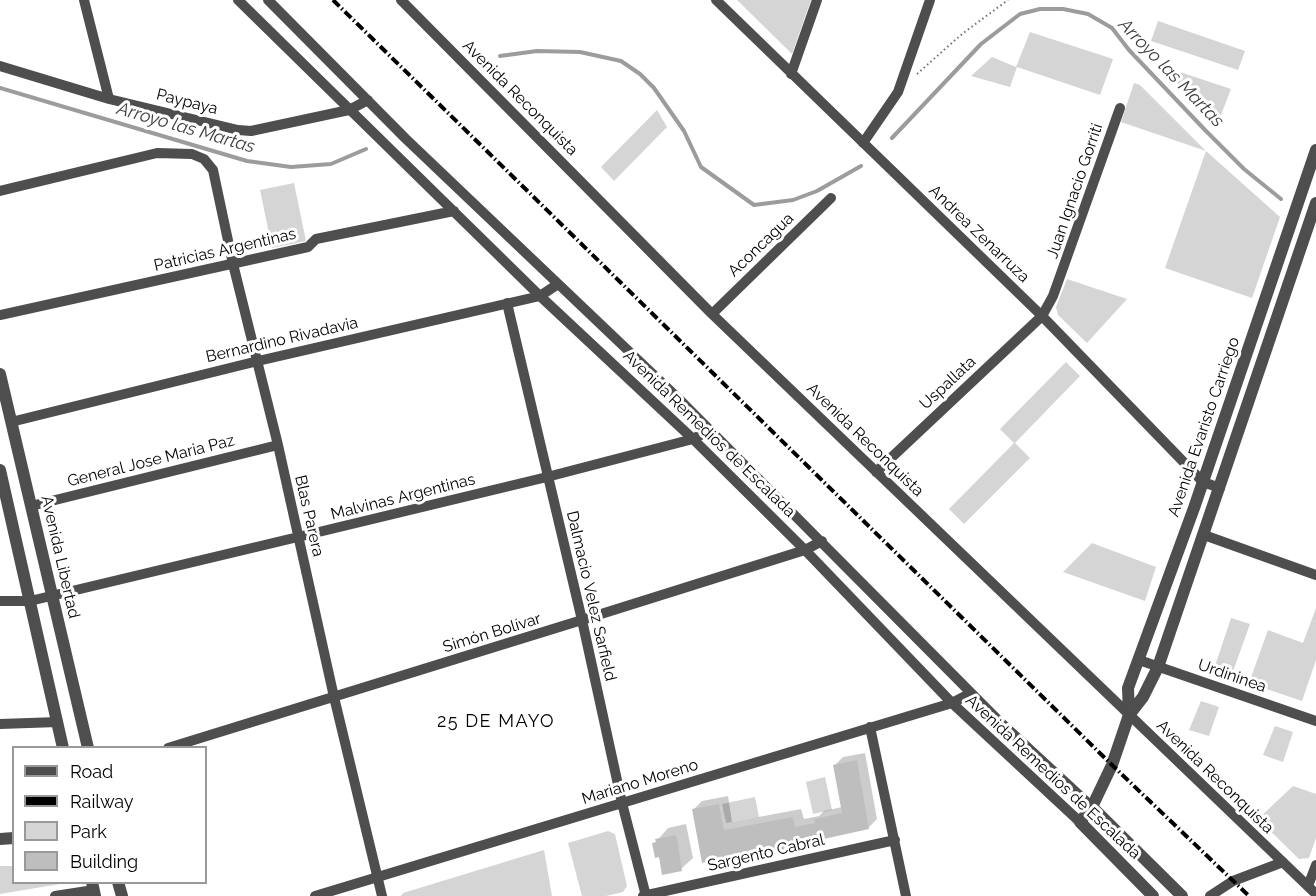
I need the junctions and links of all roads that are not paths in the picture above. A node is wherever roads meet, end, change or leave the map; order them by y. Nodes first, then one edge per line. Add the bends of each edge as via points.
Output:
1 (84, 0) edge
2 (238, 0) edge
3 (268, 0) edge
4 (401, 0) edge
5 (716, 0) edge
6 (817, 0) edge
7 (930, 0) edge
8 (0, 66) edge
9 (791, 74) junction
10 (109, 99) junction
11 (369, 102) junction
12 (1120, 108) dead end
13 (349, 110) junction
14 (863, 143) junction
15 (1316, 150) edge
16 (0, 191) edge
17 (831, 198) dead end
18 (1316, 203) edge
19 (454, 211) junction
20 (233, 264) junction
21 (558, 284) junction
22 (540, 296) junction
23 (507, 303) junction
24 (712, 314) junction
25 (0, 315) edge
26 (1042, 316) junction
27 (258, 361) junction
28 (0, 374) edge
29 (11, 422) junction
30 (710, 430) junction
31 (693, 439) junction
32 (278, 445) junction
33 (0, 470) edge
34 (876, 472) junction
35 (547, 477) junction
36 (1203, 482) junction
37 (1220, 488) junction
38 (2, 490) edge
39 (31, 506) junction
40 (1204, 534) junction
41 (298, 537) junction
42 (822, 541) junction
43 (805, 550) junction
44 (1316, 575) edge
45 (52, 596) junction
46 (30, 601) junction
47 (0, 602) edge
48 (582, 620) junction
49 (1138, 660) junction
50 (1158, 667) junction
51 (971, 693) junction
52 (334, 697) junction
53 (952, 704) junction
54 (1129, 715) junction
55 (1316, 721) edge
56 (58, 722) junction
57 (0, 724) edge
58 (870, 727) junction
59 (63, 746) edge
60 (88, 746) edge
61 (171, 746) edge
62 (622, 803) junction
63 (1092, 807) junction
64 (1080, 822) junction
65 (895, 840) junction
66 (1283, 862) junction
67 (1316, 866) edge
68 (378, 878) junction
69 (94, 890) edge
70 (1312, 890) edge
71 (55, 896) edge
72 (315, 896) edge
73 (382, 896) edge
74 (645, 896) edge
75 (906, 896) edge
76 (1153, 896) edge
77 (1182, 896) edge
78 (1210, 896) edge

1 - 10 street
2 - 13 street, Avenida Remedios de Escalada
3 - 11 street, Avenida Remedios de Escalada
4 - 24 street, Avenida Reconquista
5 - 9 street, Andrea Zenarruza
6 - 9 street
7 - 14 street via 898,92
8 - 10 street, Paypaya
9 - 14 street, Andrea Zenarruza
10 - 13 street, Paypaya via 250,131
11 - 13 street, Paypaya
11 - 21 street, Avenida Remedios de Escalada
12 - 26 street, Juan Ignacio Gorriti via 1053,296
13 - 19 street, Avenida Remedios de Escalada
14 - 26 street, Andrea Zenarruza
15 - 36 street, Avenida Evaristo Carriego
16 - 20 street, Blas Parera via 158,153 192,154 204,159 213,170
17 - 24 street, Aconcagua
18 - 37 street, Avenida Evaristo Carriego
19 - 20 street, Patricias Argentinas via 316,239 308,247
19 - 22 street, Avenida Remedios de Escalada
20 - 25 street, Patricias Argentinas
20 - 27 street, Blas Parera
21 - 22 street, Bernardino Rivadavia
21 - 30 street, Avenida Remedios de Escalada
22 - 23 street, Bernardino Rivadavia
22 - 31 street, Avenida Remedios de Escalada
23 - 27 street, Bernardino Rivadavia
23 - 35 street, Dalmacio Velez Sarfield
24 - 34 street, Avenida Reconquista
26 - 34 street, Uspallata
26 - 36 street, Andrea Zenarruza
27 - 29 street, Bernardino Rivadavia
27 - 32 street, Blas Parera
28 - 29 street, Avenida Libertad
29 - 39 street, Avenida Libertad
30 - 31 street, Malvinas Argentinas
30 - 42 street, Avenida Remedios de Escalada
31 - 35 street, Malvinas Argentinas
31 - 43 street, Avenida Remedios de Escalada
32 - 39 street, General Jose Maria Paz
32 - 41 street, Blas Parera
33 - 38 street
34 - 54 street, Avenida Reconquista
35 - 41 street, Malvinas Argentinas
35 - 48 street, Dalmacio Velez Sarfield
36 - 37 street, Andrea Zenarruza
36 - 49 street, Avenida Evaristo Carriego
37 - 40 street, Avenida Evaristo Carriego
38 - 46 street
39 - 45 street, Avenida Libertad
40 - 44 street
40 - 50 street, Avenida Evaristo Carriego
41 - 45 street, Malvinas Argentinas
41 - 52 street, Blas Parera
42 - 43 street, Simón Bolívar
42 - 51 street, Avenida Remedios de Escalada
43 - 48 street, Simón Bolívar
43 - 53 street, Avenida Remedios de Escalada
45 - 46 street, Malvinas Argentinas
45 - 60 street, Avenida Libertad
46 - 47 street, Malvinas Argentinas
46 - 56 street
48 - 52 street, Simón Bolívar
48 - 62 street, Dalmacio Velez Sarfield
49 - 50 street, Urdininea
49 - 54 street, Avenida Evaristo Carriego via 1128,688
50 - 54 street, Avenida Evaristo Carriego
50 - 55 street, Urdininea
51 - 53 street, Mariano Moreno
51 - 63 street, Avenida Remedios de Escalada
52 - 61 street, Simón Bolívar
52 - 68 street, Blas Parera
53 - 58 street, Mariano Moreno
53 - 64 street, Avenida Remedios de Escalada
54 - 63 street, Avenida Evaristo Carriego
54 - 66 street, Avenida Reconquista
56 - 57 street
56 - 59 street
58 - 62 street, Mariano Moreno
58 - 65 street
62 - 68 street, Mariano Moreno
62 - 74 street, Dalmacio Velez Sarfield
63 - 64 street, Avenida Evaristo Carriego
63 - 77 street, Avenida Remedios de Escalada
64 - 76 street, Avenida Remedios de Escalada
65 - 74 street, Sargento Cabral
65 - 75 street
66 - 70 street, Avenida Reconquista
66 - 78 street via 1233,881
67 - 70 street
68 - 72 street, Mariano Moreno
68 - 73 street, Blas Parera
69 - 71 street

